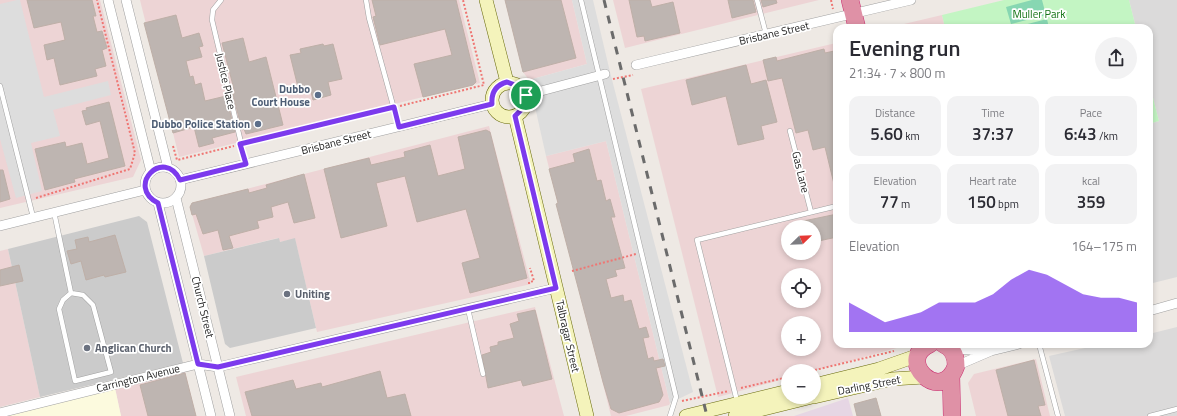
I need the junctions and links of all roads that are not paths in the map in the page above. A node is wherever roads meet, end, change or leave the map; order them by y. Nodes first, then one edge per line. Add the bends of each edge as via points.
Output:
1 (108, 0) edge
2 (126, 0) edge
3 (221, 0) edge
4 (366, 0) edge
5 (486, 0) edge
6 (581, 0) edge
7 (757, 0) edge
8 (911, 0) edge
9 (853, 14) edge
10 (766, 34) junction
11 (636, 65) road end
12 (602, 75) junction
13 (507, 82) junction
14 (0, 86) edge
15 (526, 95) junction
16 (492, 104) junction
17 (515, 116) junction
18 (399, 127) junction
19 (790, 131) dead end
20 (246, 164) junction
21 (168, 168) junction
22 (151, 172) junction
23 (180, 180) junction
24 (145, 190) junction
25 (176, 198) junction
26 (158, 203) junction
27 (833, 207) edge
28 (54, 212) junction
29 (811, 212) junction
30 (33, 217) junction
31 (0, 226) edge
32 (556, 288) junction
33 (71, 293) junction
34 (1177, 304) edge
35 (468, 309) junction
36 (1153, 310) edge
37 (923, 348) edge
38 (948, 348) edge
39 (968, 348) edge
40 (1003, 348) edge
41 (1041, 348) edge
42 (991, 351) junction
43 (198, 364) junction
44 (218, 367) junction
45 (953, 371) junction
46 (483, 374) dead end
47 (928, 379) junction
48 (821, 383) edge
49 (781, 394) edge
50 (821, 395) edge
51 (781, 402) edge
52 (1177, 409) edge
53 (736, 410) edge
54 (0, 413) edge
55 (952, 415) edge
56 (211, 416) edge
57 (230, 416) edge
58 (587, 416) edge
59 (670, 416) edge
60 (686, 416) edge
61 (1058, 416) edge
62 (1150, 416) edge

1 - 22 street
2 - 21 street
3 - 20 lane, Justice Place via 213,10 212,20
4 - 18 lane
5 - 13 street
6 - 12 lane
7 - 10 lane
8 - 9 street, Brisbane Street
9 - 10 street, Brisbane Street
10 - 11 street, Brisbane Street
12 - 15 street
12 - 59 lane via 676,397
13 - 15 street via 520,87
13 - 16 street via 496,87
14 - 30 lane
15 - 17 street via 524,107
16 - 17 street via 501,115
16 - 18 street, Brisbane Street
17 - 32 street, Talbragar Street
18 - 20 street, Brisbane Street
19 - 29 lane, Gas Lane
20 - 23 street, Brisbane Street
21 - 22 street via 162,167
21 - 23 street via 173,170
22 - 24 street via 146,180
23 - 25 street via 181,187
24 - 26 street via 152,200
24 - 28 street
25 - 26 street via 168,203
25 - 44 street, Church Street
26 - 43 street, Church Street
27 - 29 lane
28 - 30 street
28 - 33 lane
29 - 53 lane via 697,240
30 - 31 street
32 - 35 street, Carrington Avenue
32 - 58 street, Talbragar Street
33 - 33 lane via 84,295 93,305 111,372 75,381 59,309 63,300
34 - 36 street
35 - 44 street, Carrington Avenue
35 - 46 lane
37 - 47 highway via 918,367
37 - 48 street, Darling Street via 879,369
38 - 45 highway via 956,360
39 - 42 street
40 - 42 street
41 - 61 lane
42 - 45 street
43 - 44 street, Carrington Avenue
43 - 54 street, Carrington Avenue
43 - 56 street, Church Street
44 - 57 street, Church Street
45 - 47 highway via 942,381
45 - 55 highway
47 - 50 street, Darling Street via 892,379
47 - 55 highway
49 - 53 street, Darling Street
51 - 53 street, Darling Street
52 - 62 lane
53 - 60 street, Darling Street

